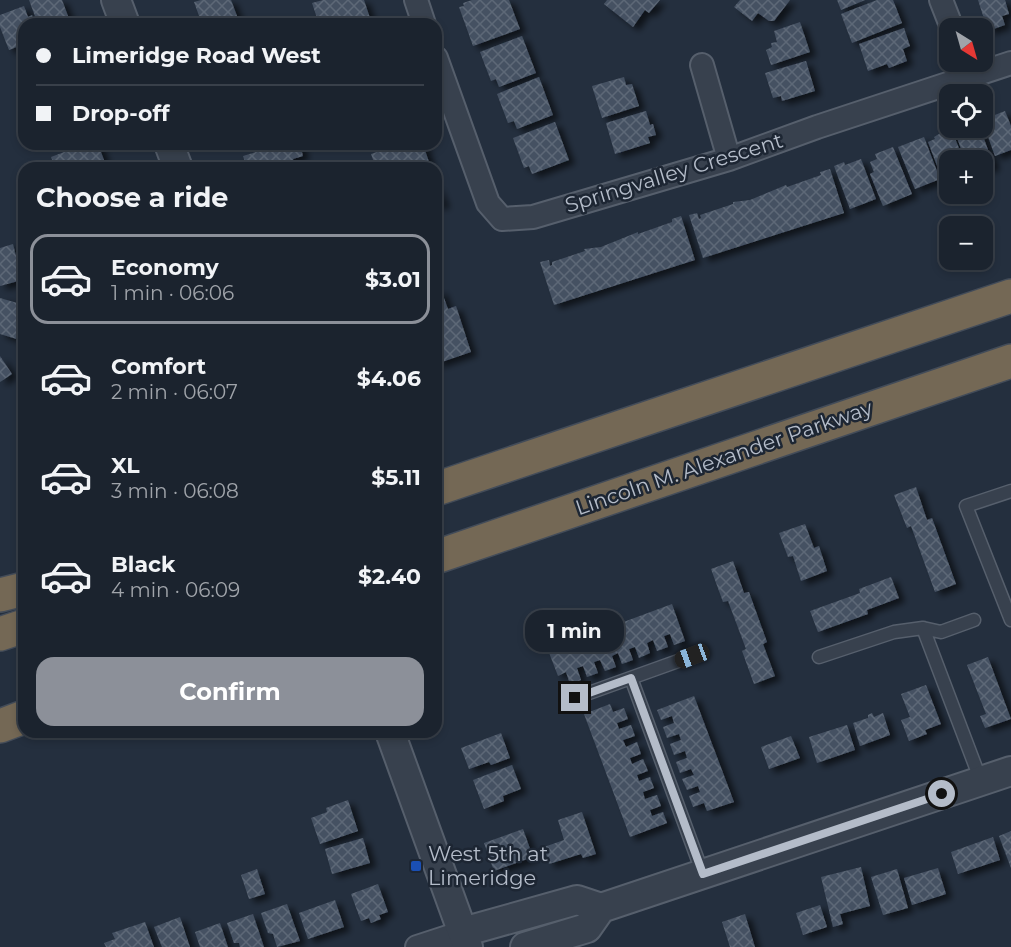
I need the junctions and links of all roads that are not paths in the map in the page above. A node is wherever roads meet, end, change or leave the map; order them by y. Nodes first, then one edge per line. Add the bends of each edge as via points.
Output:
1 (116, 0) edge
2 (416, 0) edge
3 (941, 0) edge
4 (122, 18) edge
5 (422, 18) edge
6 (948, 18) edge
7 (1011, 63) edge
8 (702, 65) dead end
9 (993, 65) edge
10 (959, 72) edge
11 (442, 75) edge
12 (729, 159) junction
13 (1011, 296) edge
14 (1011, 361) edge
15 (442, 487) edge
16 (1011, 491) edge
17 (442, 555) edge
18 (18, 590) edge
19 (0, 595) edge
20 (975, 620) dead end
21 (1011, 620) edge
22 (18, 628) edge
23 (924, 628) junction
24 (0, 634) edge
25 (692, 656) dead end
26 (819, 657) dead end
27 (631, 678) junction
28 (18, 697) edge
29 (575, 698) dead end
30 (0, 703) edge
31 (18, 719) edge
32 (0, 726) edge
33 (392, 738) edge
34 (1011, 771) edge
35 (981, 781) junction
36 (703, 874) junction
37 (601, 908) junction
38 (465, 940) edge
39 (417, 947) edge
40 (525, 947) edge

1 - 4 street
2 - 5 street
3 - 6 street
7 - 9 street, Springvalley Crescent
8 - 12 street
10 - 12 street, Springvalley Crescent
11 - 12 street, Springvalley Crescent via 488,203 502,219 533,217
13 - 15 highway
14 - 17 highway, Lincoln M. Alexander Parkway
16 - 21 lane via 966,506
18 - 19 highway
20 - 23 lane via 941,632
22 - 24 highway
23 - 26 lane via 894,632
23 - 35 lane
25 - 27 lane
27 - 29 lane
27 - 36 lane
28 - 30 highway
31 - 32 highway
33 - 38 street
34 - 35 street
35 - 36 street
36 - 37 street
37 - 38 street via 577,900
37 - 40 street via 587,928
38 - 39 street

